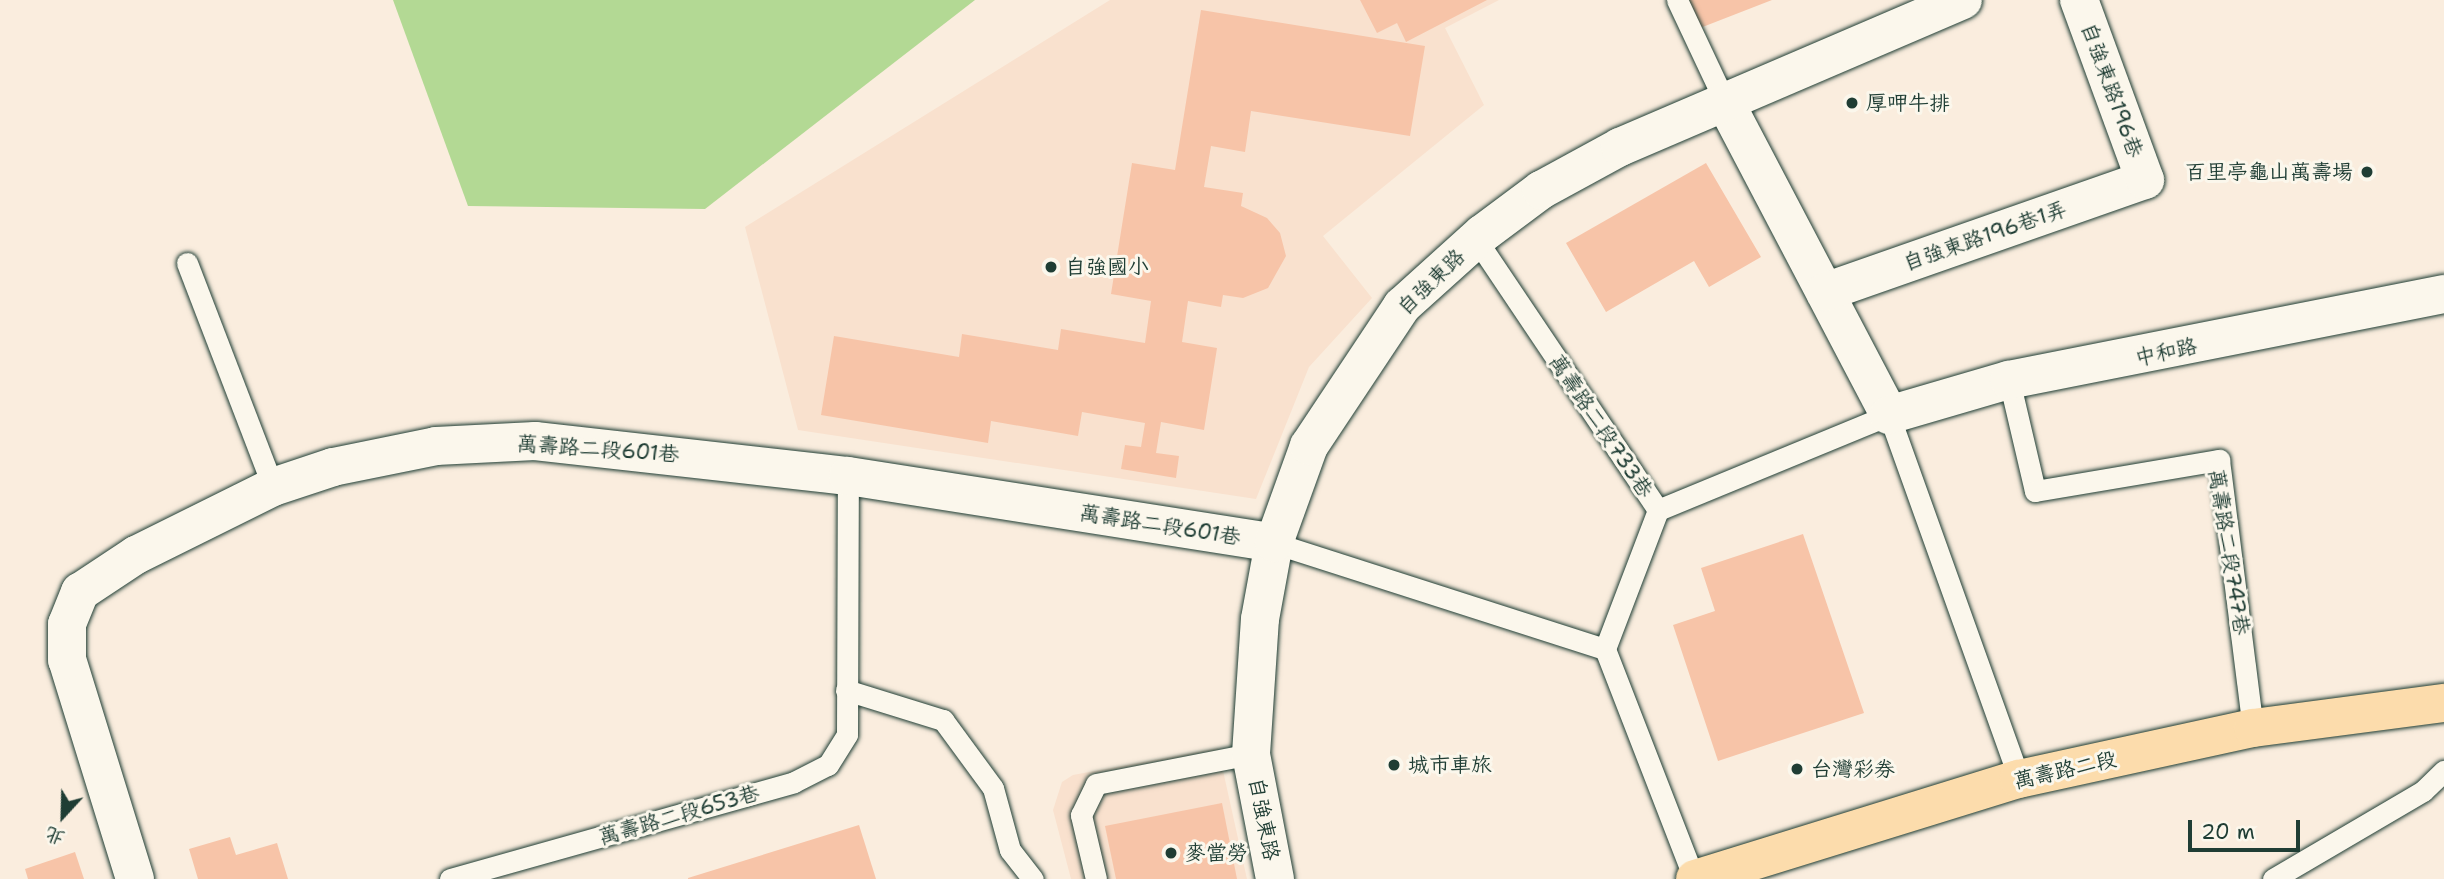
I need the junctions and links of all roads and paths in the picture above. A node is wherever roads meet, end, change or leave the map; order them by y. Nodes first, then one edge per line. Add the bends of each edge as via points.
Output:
1 (1677, 0) edge
2 (1963, 0) edge
3 (2079, 0) edge
4 (1726, 104) junction
5 (2144, 180) joint
6 (1476, 239) junction
7 (187, 263) dead end
8 (1825, 292) junction
9 (2444, 295) edge
10 (2009, 380) junction
11 (1889, 415) junction
12 (848, 475) junction
13 (273, 488) junction
14 (1658, 509) junction
15 (1274, 543) junction
16 (1605, 649) junction
17 (846, 690) junction
18 (2444, 703) edge
19 (2253, 728) junction
20 (1251, 754) junction
21 (2444, 771) edge
22 (2019, 779) junction
23 (135, 879) edge
24 (450, 879) edge
25 (1033, 879) edge
26 (1096, 879) edge
27 (1275, 879) edge
28 (1695, 879) edge
29 (2273, 879) edge

1 - 4 lane
2 - 4 street, 自強東路
3 - 5 street, 自強東路196巷
4 - 6 street, 自強東路 via 1620,147 1541,190
4 - 8 street
5 - 8 street, 自強東路196巷1弄
6 - 14 lane, 萬壽路二段733巷
6 - 15 street, 自強東路 via 1402,306 1351,375 1309,446
7 - 13 lane
8 - 11 street
9 - 10 street, 中和路
10 - 11 street, 中和路
10 - 19 lane, 萬壽路二段747巷 via 2035,491 2219,460
11 - 14 lane, 萬壽路二段733巷
11 - 22 lane
12 - 13 street, 萬壽路二段601巷 via 535,441 436,446 332,467
12 - 15 street, 萬壽路二段601巷
12 - 17 lane, 萬壽路二段653巷
13 - 23 street, 萬壽路二段601巷 via 136,555 80,592 67,624 67,660
14 - 16 lane
15 - 16 lane
15 - 20 street, 自強東路 via 1260,619
16 - 28 lane
17 - 24 lane, 萬壽路二段653巷 via 847,734 828,765 794,782
17 - 25 lane via 943,720 993,788 1010,850
18 - 19 main road, 萬壽路二段
19 - 22 main road, 萬壽路二段
20 - 26 lane via 1096,784 1081,814
20 - 27 street, 自強東路
21 - 29 lane via 2423,792
22 - 28 main road, 萬壽路二段

